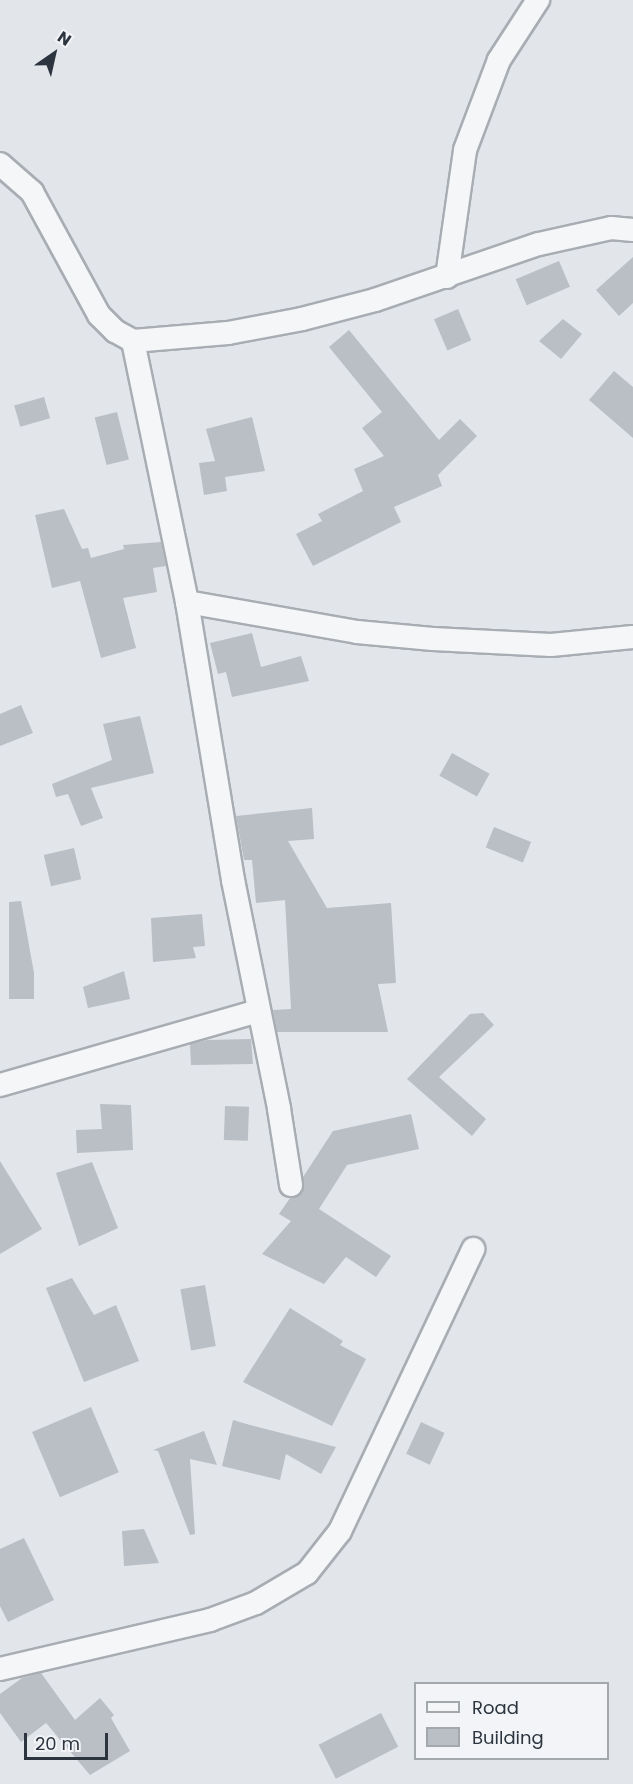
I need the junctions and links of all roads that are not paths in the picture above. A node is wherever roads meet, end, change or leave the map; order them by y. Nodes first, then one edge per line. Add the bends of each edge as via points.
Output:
1 (538, 0) edge
2 (0, 164) edge
3 (633, 230) edge
4 (447, 277) junction
5 (133, 341) junction
6 (187, 602) junction
7 (633, 638) edge
8 (258, 1011) junction
9 (0, 1085) edge
10 (291, 1185) dead end
11 (473, 1249) dead end
12 (0, 1669) edge

1 - 4 street via 499,60 465,150
2 - 5 street via 32,192 99,315
3 - 4 street via 611,228 539,244
4 - 5 street via 302,319 228,333
5 - 6 street
6 - 7 street via 357,632 434,639 551,645
6 - 8 street
8 - 9 street
8 - 10 street
11 - 12 street via 340,1531 307,1573 256,1603 210,1620

